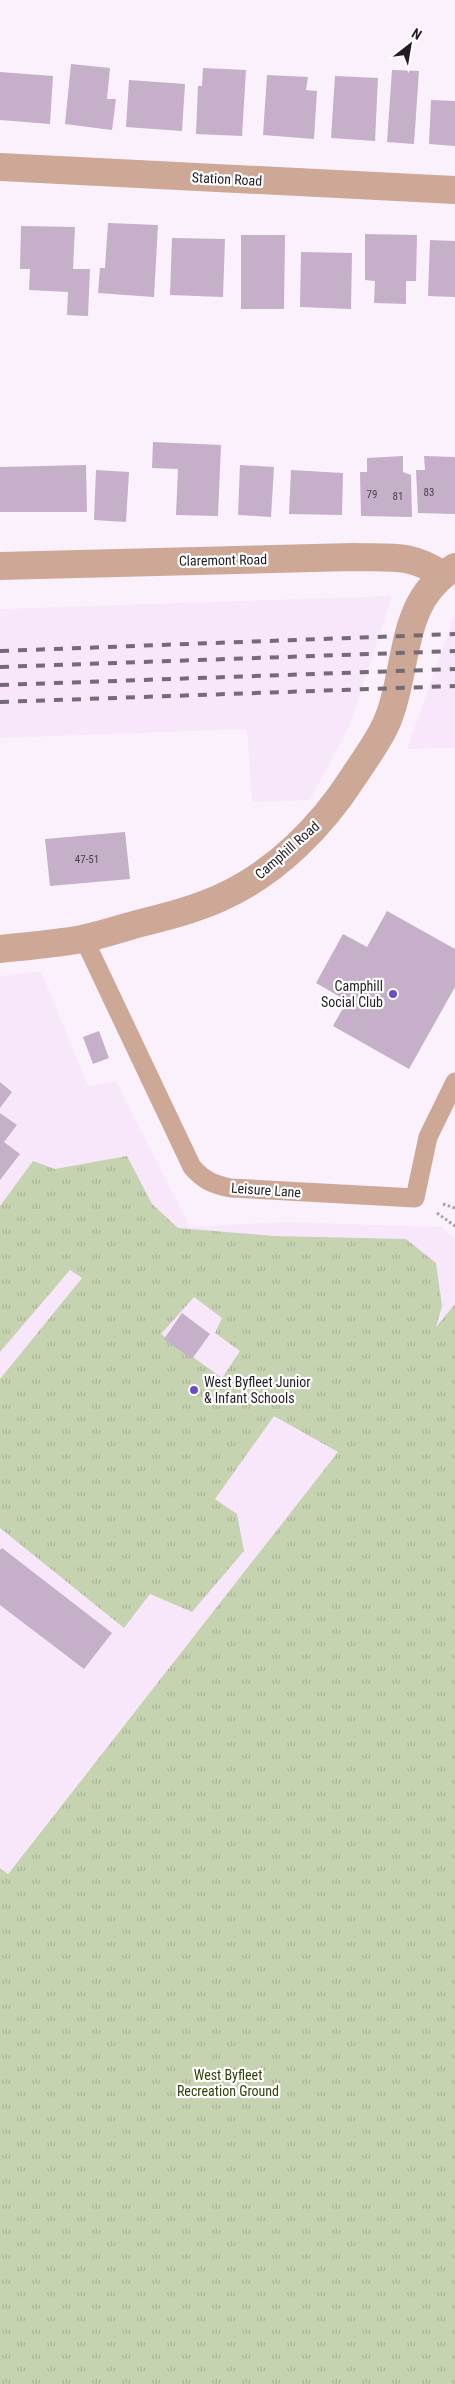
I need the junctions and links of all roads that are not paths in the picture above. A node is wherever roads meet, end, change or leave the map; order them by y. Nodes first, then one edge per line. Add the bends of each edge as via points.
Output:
1 (0, 166) edge
2 (455, 190) edge
3 (0, 566) edge
4 (448, 571) edge
5 (84, 939) junction
6 (0, 949) edge
7 (455, 1082) edge

1 - 2 street, Station Road
3 - 4 street, Claremont Road via 354,557 412,559
4 - 5 street, Camphill Road via 425,596 412,619 390,714 336,804 310,834 257,877 220,898 177,914
5 - 6 street, Camphill Road
5 - 7 lane, Leisure Lane via 192,1167 211,1184 231,1188 415,1198 428,1137

